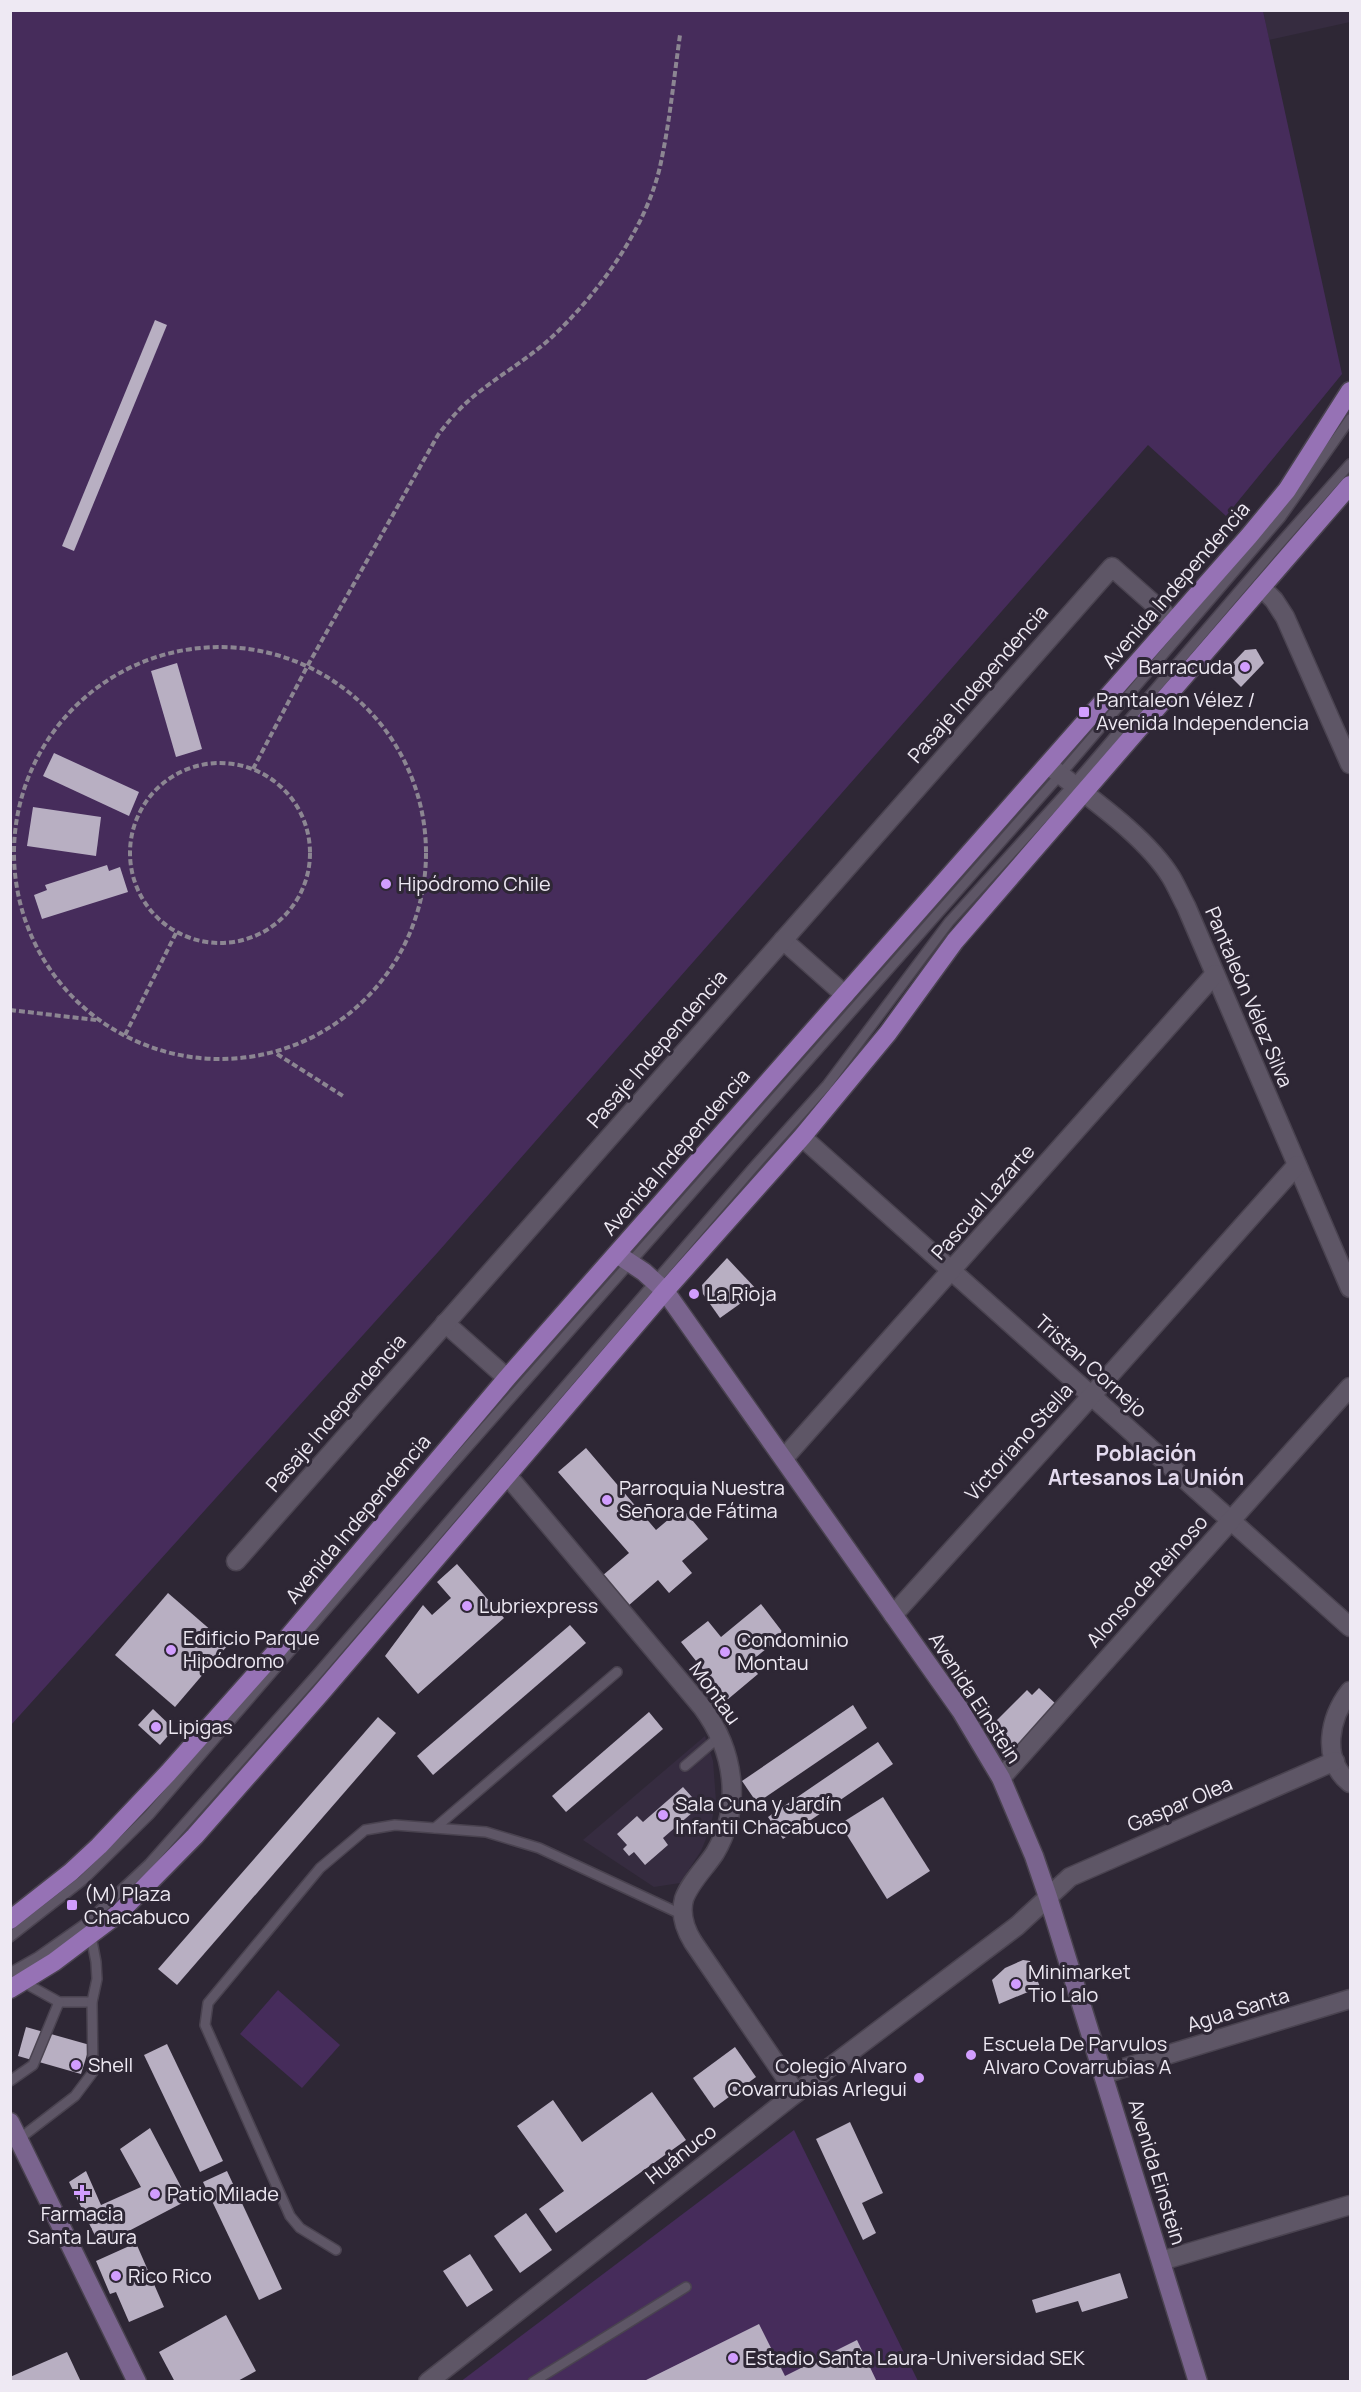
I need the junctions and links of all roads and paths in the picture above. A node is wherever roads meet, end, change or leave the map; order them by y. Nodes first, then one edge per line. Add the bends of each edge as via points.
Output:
1 (680, 35) dead end
2 (1350, 391) edge
3 (1350, 419) edge
4 (1350, 464) edge
5 (1350, 485) edge
6 (1261, 587) junction
7 (1174, 622) junction
8 (308, 665) junction
9 (1350, 764) edge
10 (253, 769) junction
11 (1066, 780) junction
12 (177, 931) junction
13 (783, 940) junction
14 (1215, 974) junction
15 (845, 995) junction
16 (10, 1010) edge
17 (97, 1020) junction
18 (125, 1035) junction
19 (276, 1053) junction
20 (343, 1096) dead end
21 (802, 1137) junction
22 (1297, 1165) junction
23 (624, 1258) junction
24 (952, 1272) junction
25 (660, 1286) junction
26 (1350, 1288) edge
27 (445, 1323) junction
28 (507, 1378) junction
29 (1350, 1387) edge
30 (1091, 1396) junction
31 (784, 1458) junction
32 (507, 1475) junction
33 (1232, 1521) junction
34 (236, 1561) dead end
35 (893, 1615) junction
36 (1350, 1627) edge
37 (617, 1672) dead end
38 (1350, 1691) edge
39 (720, 1736) junction
40 (1335, 1761) junction
41 (685, 1766) dead end
42 (1001, 1778) junction
43 (1347, 1780) edge
44 (1350, 1798) edge
45 (435, 1828) junction
46 (1048, 1897) junction
47 (683, 1915) junction
48 (10, 1920) edge
49 (91, 1936) junction
50 (10, 1937) edge
51 (15, 1982) edge
52 (1350, 1999) edge
53 (59, 2002) junction
54 (92, 2002) junction
55 (1104, 2074) junction
56 (10, 2081) edge
57 (796, 2093) junction
58 (10, 2122) edge
59 (19, 2139) junction
60 (1350, 2205) edge
61 (336, 2250) dead end
62 (1161, 2261) junction
63 (686, 2287) dead end
64 (137, 2382) edge
65 (428, 2382) edge
66 (533, 2382) edge
67 (1198, 2382) edge

1 - 8 path via 661,163 635,229 618,259 567,322 525,360 478,393 438,435
2 - 7 main road, Avenida Independencia via 1287,490
3 - 11 lane via 1281,516
4 - 11 lane
5 - 6 main road, Avenida Independencia
6 - 9 street via 1285,617
6 - 11 main road, Avenida Independencia
7 - 11 main road, Avenida Independencia
7 - 13 street, Pasaje Independencia via 1112,567
8 - 10 path
8 - 17 path via 258,649 196,646 136,662 85,695 45,742 20,799 13,861 25,921 53,976
8 - 19 path via 366,705 403,755 423,813 426,875 411,934 378,987 332,1028
10 - 12 path via 210,763 184,770 161,784 143,805 133,830 130,856 135,883 147,907
10 - 12 path via 284,789 300,810 309,835 310,862 303,889 290,912 269,929 245,940 218,944 190,939
11 - 14 street, Pantaleón Vélez Silva via 1147,848 1171,877
11 - 15 main road, Avenida Independencia
11 - 21 main road, Avenida Independencia via 888,1033
11 - 23 lane
11 - 25 lane via 949,922 827,1085
12 - 18 path
13 - 15 street
13 - 27 street, Pasaje Independencia
14 - 22 street, Pantaleón Vélez Silva
14 - 24 street, Pascual Lazarte
15 - 23 main road, Avenida Independencia
16 - 17 path
17 - 18 path
18 - 19 path via 153,1049 214,1061
19 - 20 path
21 - 24 street, Tristan Cornejo
21 - 25 main road, Avenida Independencia
22 - 26 street, Pantaleón Vélez Silva
22 - 30 street, Victoriano Stella
23 - 25 main road, Avenida Einstein
23 - 28 main road, Avenida Independencia
23 - 50 lane via 149,1815 83,1880
24 - 30 street, Tristan Cornejo
24 - 31 street, Pascual Lazarte
25 - 31 main road, Avenida Einstein
25 - 32 main road, Avenida Independencia
25 - 51 lane via 149,1864
27 - 28 street
27 - 34 street, Pasaje Independencia
28 - 48 main road, Avenida Independencia via 279,1647 131,1814 71,1872
29 - 33 street, Alonso de Reinoso
30 - 33 street, Tristan Cornejo
30 - 35 street, Victoriano Stella
31 - 35 main road, Avenida Einstein
32 - 39 street, Montau via 702,1707
32 - 49 main road, Avenida Independencia via 195,1836 143,1891
33 - 36 street, Tristan Cornejo
33 - 42 street, Alonso de Reinoso
35 - 42 main road, Avenida Einstein via 961,1711
37 - 45 lane
38 - 40 street via 1331,1732
39 - 41 lane
39 - 47 street, Montau via 731,1768 731,1809 716,1851 686,1894
40 - 43 street
40 - 46 street, Gaspar Olea via 1078,1872
42 - 46 main road, Avenida Einstein
43 - 44 street
45 - 47 lane via 486,1832 539,1848
45 - 61 lane via 395,1825 365,1830 320,1868 208,2003 205,2025 290,2216 300,2228
46 - 55 main road, Avenida Einstein
46 - 57 street, Huánuco via 1017,1926
47 - 57 street via 693,1942
49 - 51 main road, Avenida Independencia
49 - 54 lane via 97,1979
51 - 53 lane
52 - 55 street, Agua Santa
53 - 54 lane
53 - 56 lane via 33,2064
54 - 59 lane via 93,2072 75,2096
55 - 62 main road, Avenida Einstein
57 - 65 street, Huánuco
58 - 59 main road
59 - 64 main road
60 - 62 street
62 - 67 main road, Avenida Einstein
63 - 66 lane

